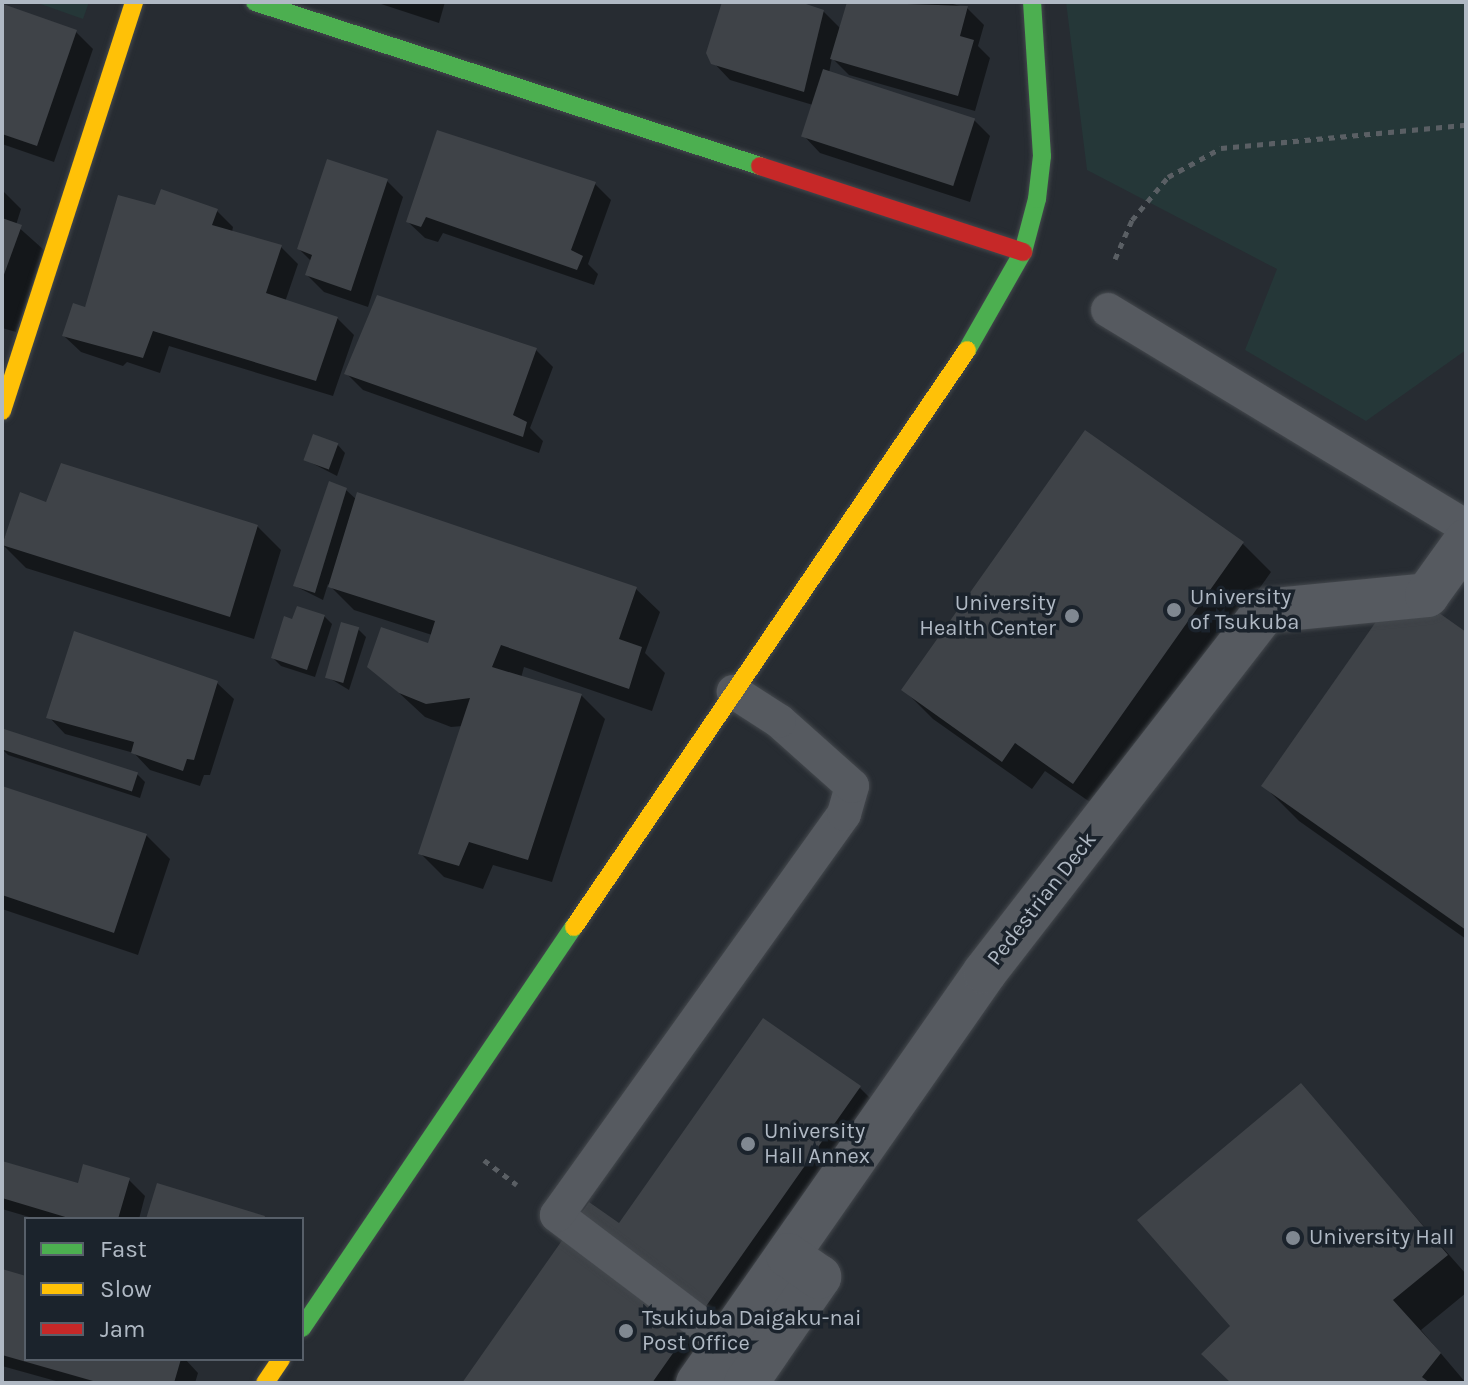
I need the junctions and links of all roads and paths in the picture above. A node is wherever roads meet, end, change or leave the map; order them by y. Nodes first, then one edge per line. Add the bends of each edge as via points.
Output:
1 (134, 2) edge
2 (255, 2) edge
3 (1032, 2) edge
4 (1466, 125) edge
5 (1023, 252) junction
6 (1108, 310) joint
7 (2, 411) edge
8 (1466, 527) edge
9 (1466, 541) edge
10 (734, 692) junction
11 (788, 1255) junction
12 (304, 1325) edge
13 (726, 1343) junction
14 (280, 1361) edge
15 (265, 1383) edge
16 (698, 1383) edge
17 (746, 1383) edge

1 - 7 street
2 - 5 street
3 - 5 street via 1042,156
4 - 6 path via 1221,148 1168,177 1132,220 1109,273
5 - 10 street via 996,307
6 - 8 lane
9 - 11 street, Pedestrian Deck via 1427,595 1265,611 985,972
10 - 12 street
10 - 13 lane via 814,748 852,786 844,814 557,1215
11 - 13 street, Pedestrian Deck
11 - 17 street via 819,1277
13 - 16 street, Pedestrian Deck
14 - 15 street

